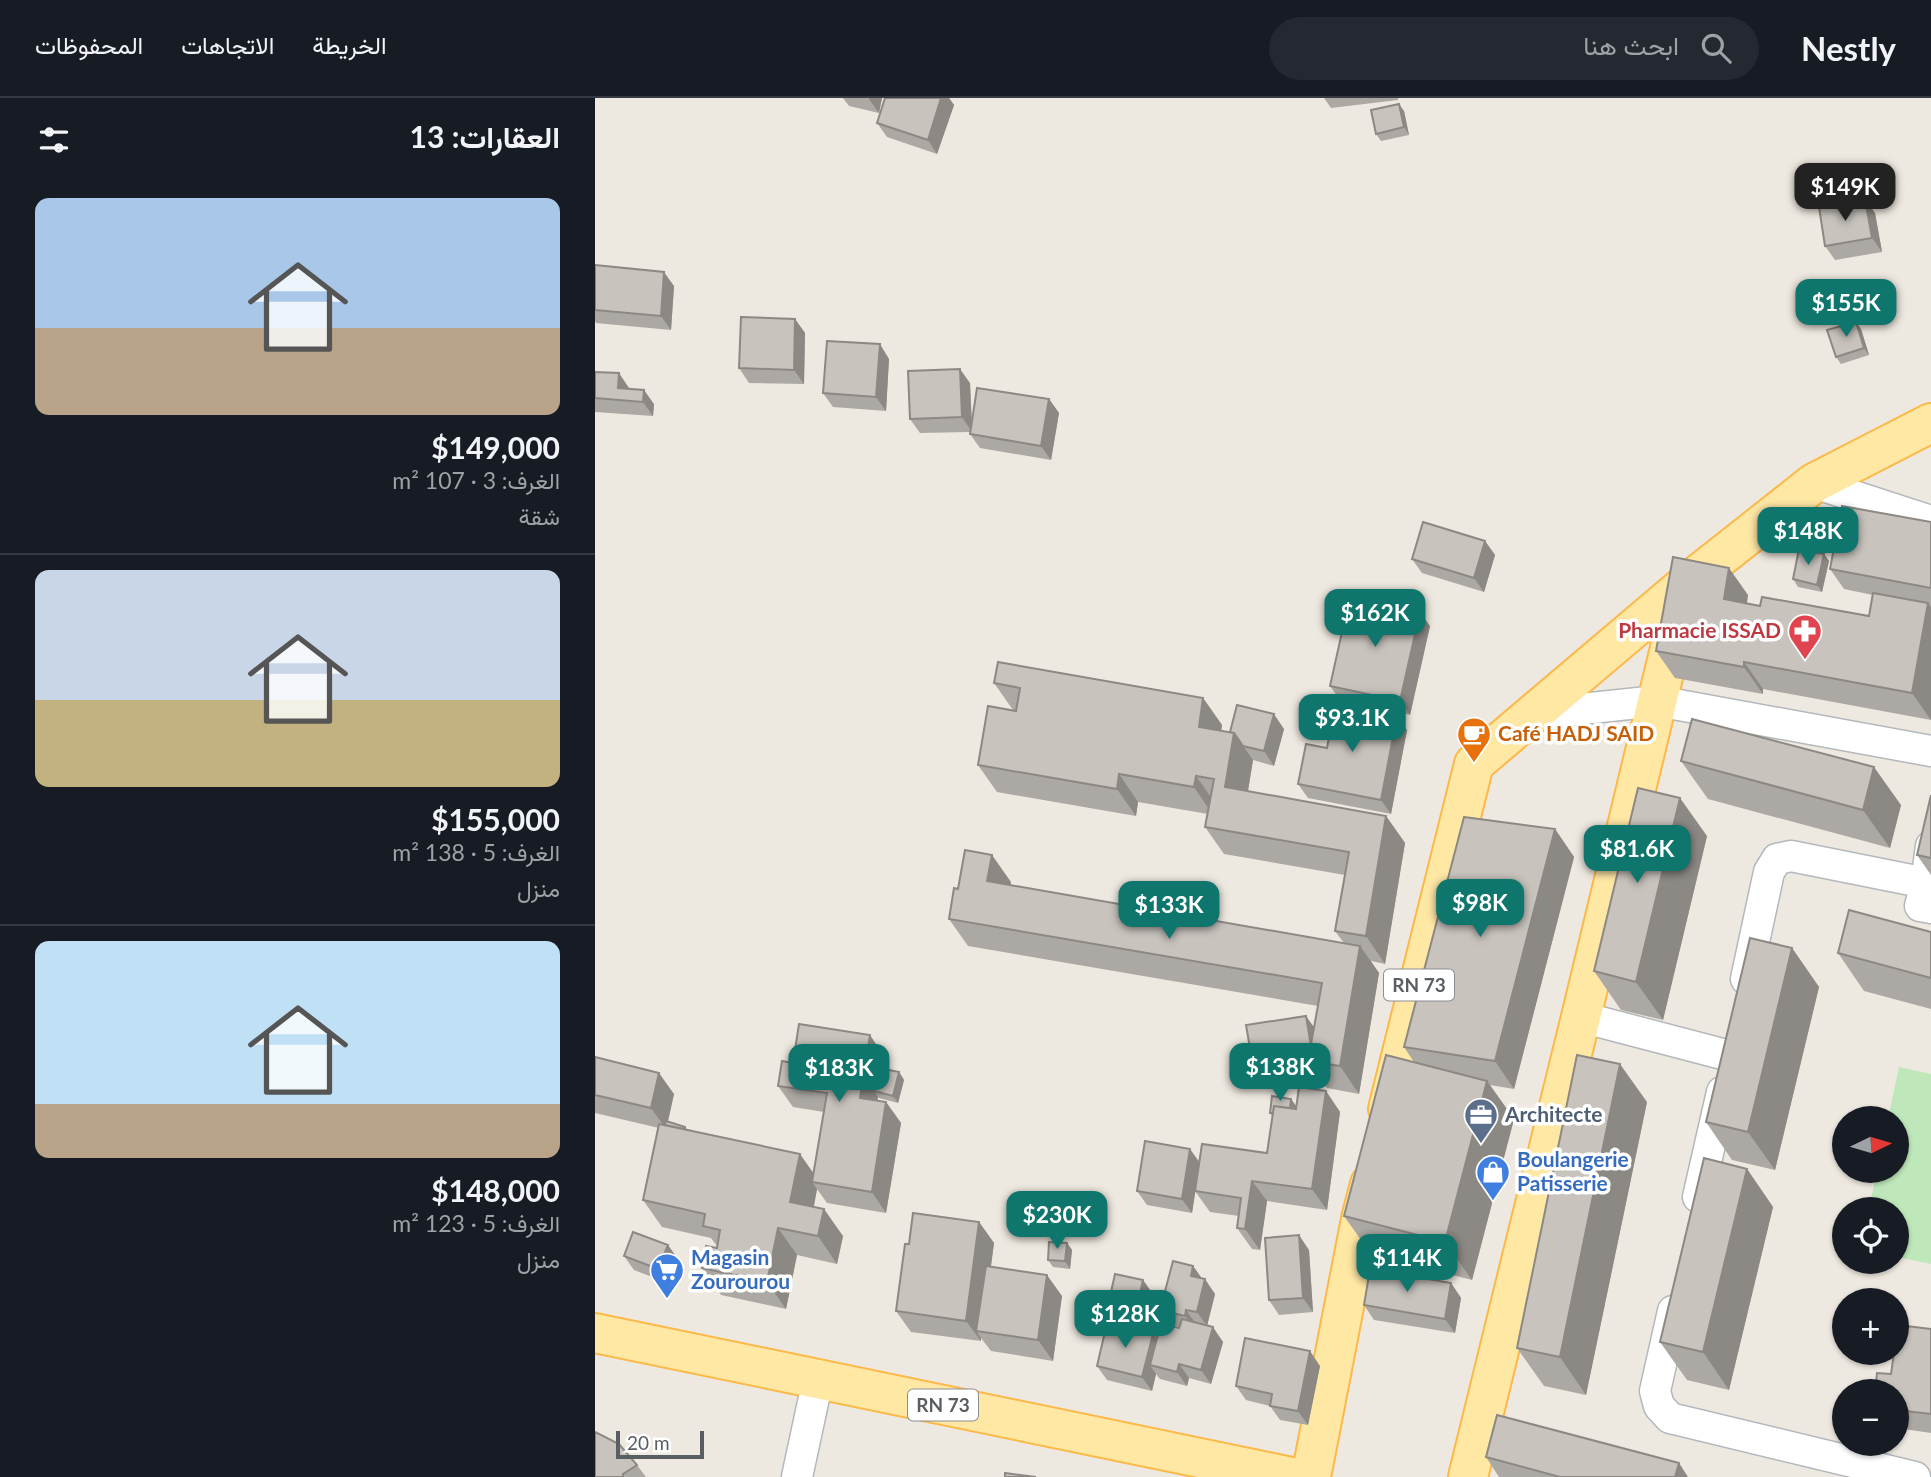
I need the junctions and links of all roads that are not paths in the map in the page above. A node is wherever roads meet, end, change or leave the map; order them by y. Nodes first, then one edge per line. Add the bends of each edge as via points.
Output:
1 (1931, 423) edge
2 (1814, 483) junction
3 (1931, 521) edge
4 (1685, 586) junction
5 (1657, 701) junction
6 (1534, 714) junction
7 (1931, 751) edge
8 (1931, 846) edge
9 (1929, 896) edge
10 (1581, 1017) junction
11 (1735, 1029) junction
12 (1694, 1217) edge
13 (1679, 1284) edge
14 (595, 1333) edge
15 (818, 1380) junction
16 (797, 1477) edge
17 (1292, 1477) edge
18 (1468, 1477) edge
19 (1915, 1477) edge

1 - 2 main road, RN 73
2 - 3 street
2 - 4 main road, RN 73
4 - 5 main road
4 - 6 main road, RN 73
5 - 6 street
5 - 7 street
5 - 10 main road
6 - 17 main road, RN 73 via 1474,764
8 - 9 street
9 - 11 street via 1791,856 1777,859 1769,872
10 - 11 street
10 - 18 main road
11 - 12 street
13 - 19 street via 1655,1391 1659,1406 1670,1418
14 - 15 main road, RN 73
15 - 16 street
15 - 17 main road, RN 73

